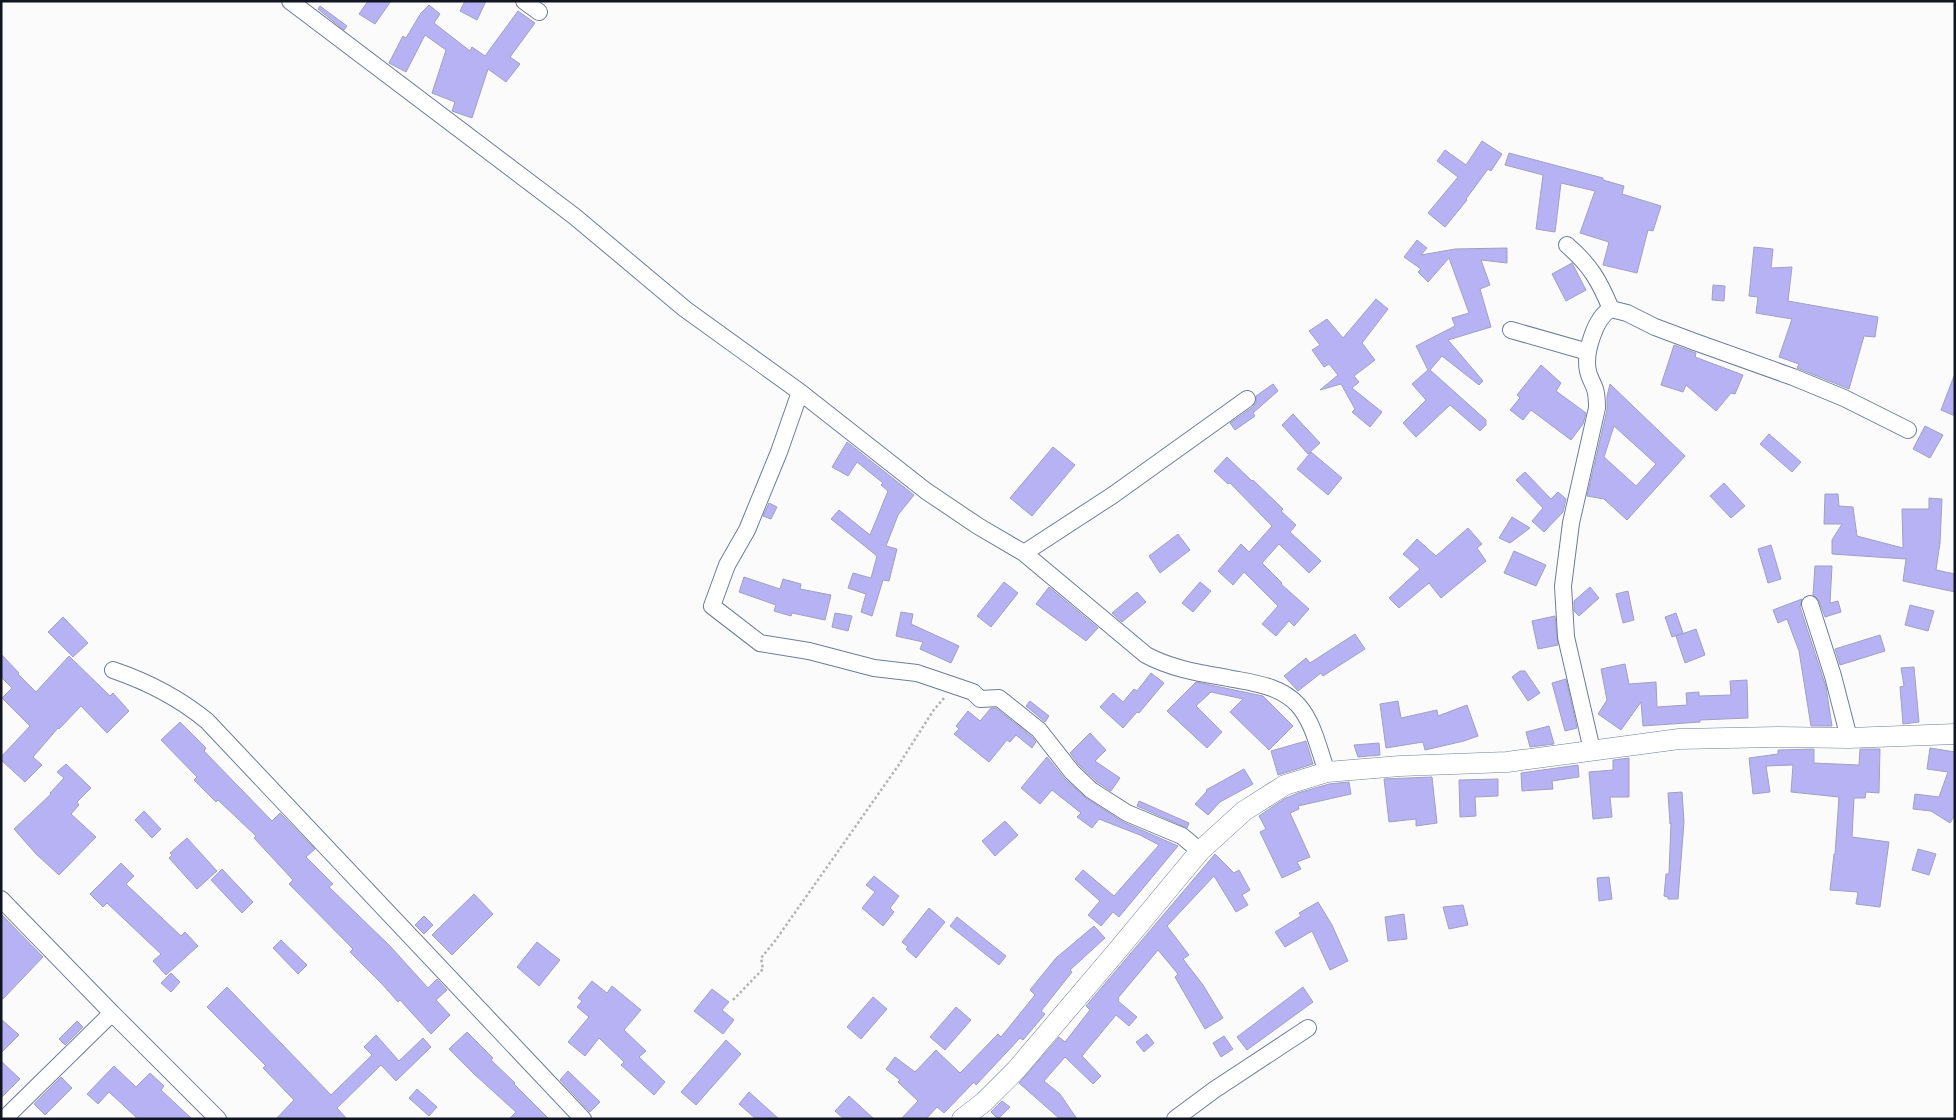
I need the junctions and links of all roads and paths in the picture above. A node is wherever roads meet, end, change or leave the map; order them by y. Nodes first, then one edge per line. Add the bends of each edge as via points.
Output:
1 (290, 1) edge
2 (524, 1) edge
3 (539, 12) dead end
4 (1567, 245) dead end
5 (1611, 309) junction
6 (1511, 330) dead end
7 (1588, 352) junction
8 (800, 392) junction
9 (1247, 399) dead end
10 (1908, 430) dead end
11 (1024, 553) junction
12 (1810, 604) dead end
13 (112, 670) dead end
14 (955, 685) junction
15 (1955, 734) edge
16 (1849, 738) junction
17 (1592, 750) junction
18 (1326, 772) junction
19 (1200, 851) junction
20 (1, 899) edge
21 (733, 1000) dead end
22 (112, 1013) junction
23 (1308, 1028) dead end
24 (4, 1119) edge
25 (218, 1119) edge
26 (583, 1119) edge
27 (962, 1119) edge
28 (1175, 1119) edge

1 - 8 street via 574,216 685,309
2 - 3 street
4 - 5 street via 1600,281
5 - 7 street via 1602,316
5 - 10 street via 1793,377
6 - 7 street
7 - 17 street via 1588,371 1596,391 1597,408 1571,523 1563,586 1566,637
8 - 11 street via 926,491
8 - 14 street via 779,452 746,530 727,565 712,606 760,643 809,651 874,668 917,673
9 - 11 street via 1113,495
11 - 18 street via 1146,655 1181,669 1279,691 1298,705 1310,725
12 - 16 street
13 - 26 street via 158,687 208,721
14 - 19 street via 973,692 980,699 999,698 1038,730 1091,790 1127,813 1182,836
14 - 21 path via 761,958 763,969
15 - 16 street
16 - 17 street via 1679,739
17 - 18 street via 1507,762
18 - 19 street via 1285,785 1244,811
19 - 27 street via 1016,1070
20 - 22 street
22 - 24 street
22 - 25 street
23 - 28 street

